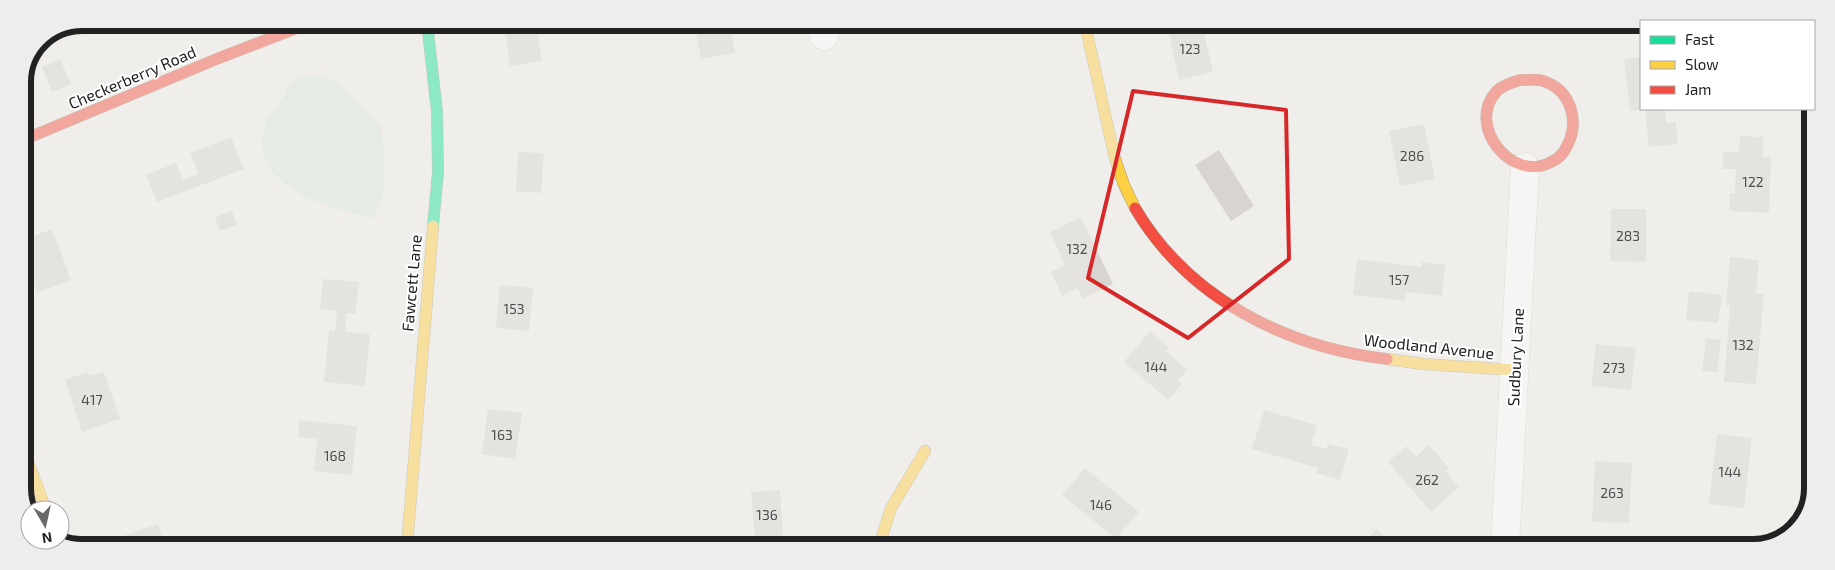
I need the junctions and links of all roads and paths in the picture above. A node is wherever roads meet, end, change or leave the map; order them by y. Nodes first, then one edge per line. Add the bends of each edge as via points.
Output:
1 (289, 31) edge
2 (428, 31) edge
3 (1087, 31) edge
4 (31, 136) edge
5 (1525, 167) junction
6 (1515, 370) junction
7 (925, 451) dead end
8 (31, 470) edge
9 (42, 500) edge
10 (408, 539) edge
11 (880, 539) edge
12 (1505, 539) edge

1 - 4 street, Checkerberry Road
2 - 10 street, Fawcett Lane via 437,112 438,172
3 - 6 street, Woodland Avenue via 1119,172 1141,220 1194,280 1261,325 1288,338 1330,350 1400,362
5 - 5 street via 1503,156 1494,145 1486,110 1496,91 1508,84 1520,80 1544,81 1564,94 1569,102 1573,132 1567,146 1553,162
5 - 6 street, Sudbury Lane
6 - 12 street, Sudbury Lane
7 - 11 street via 891,509
8 - 9 street

